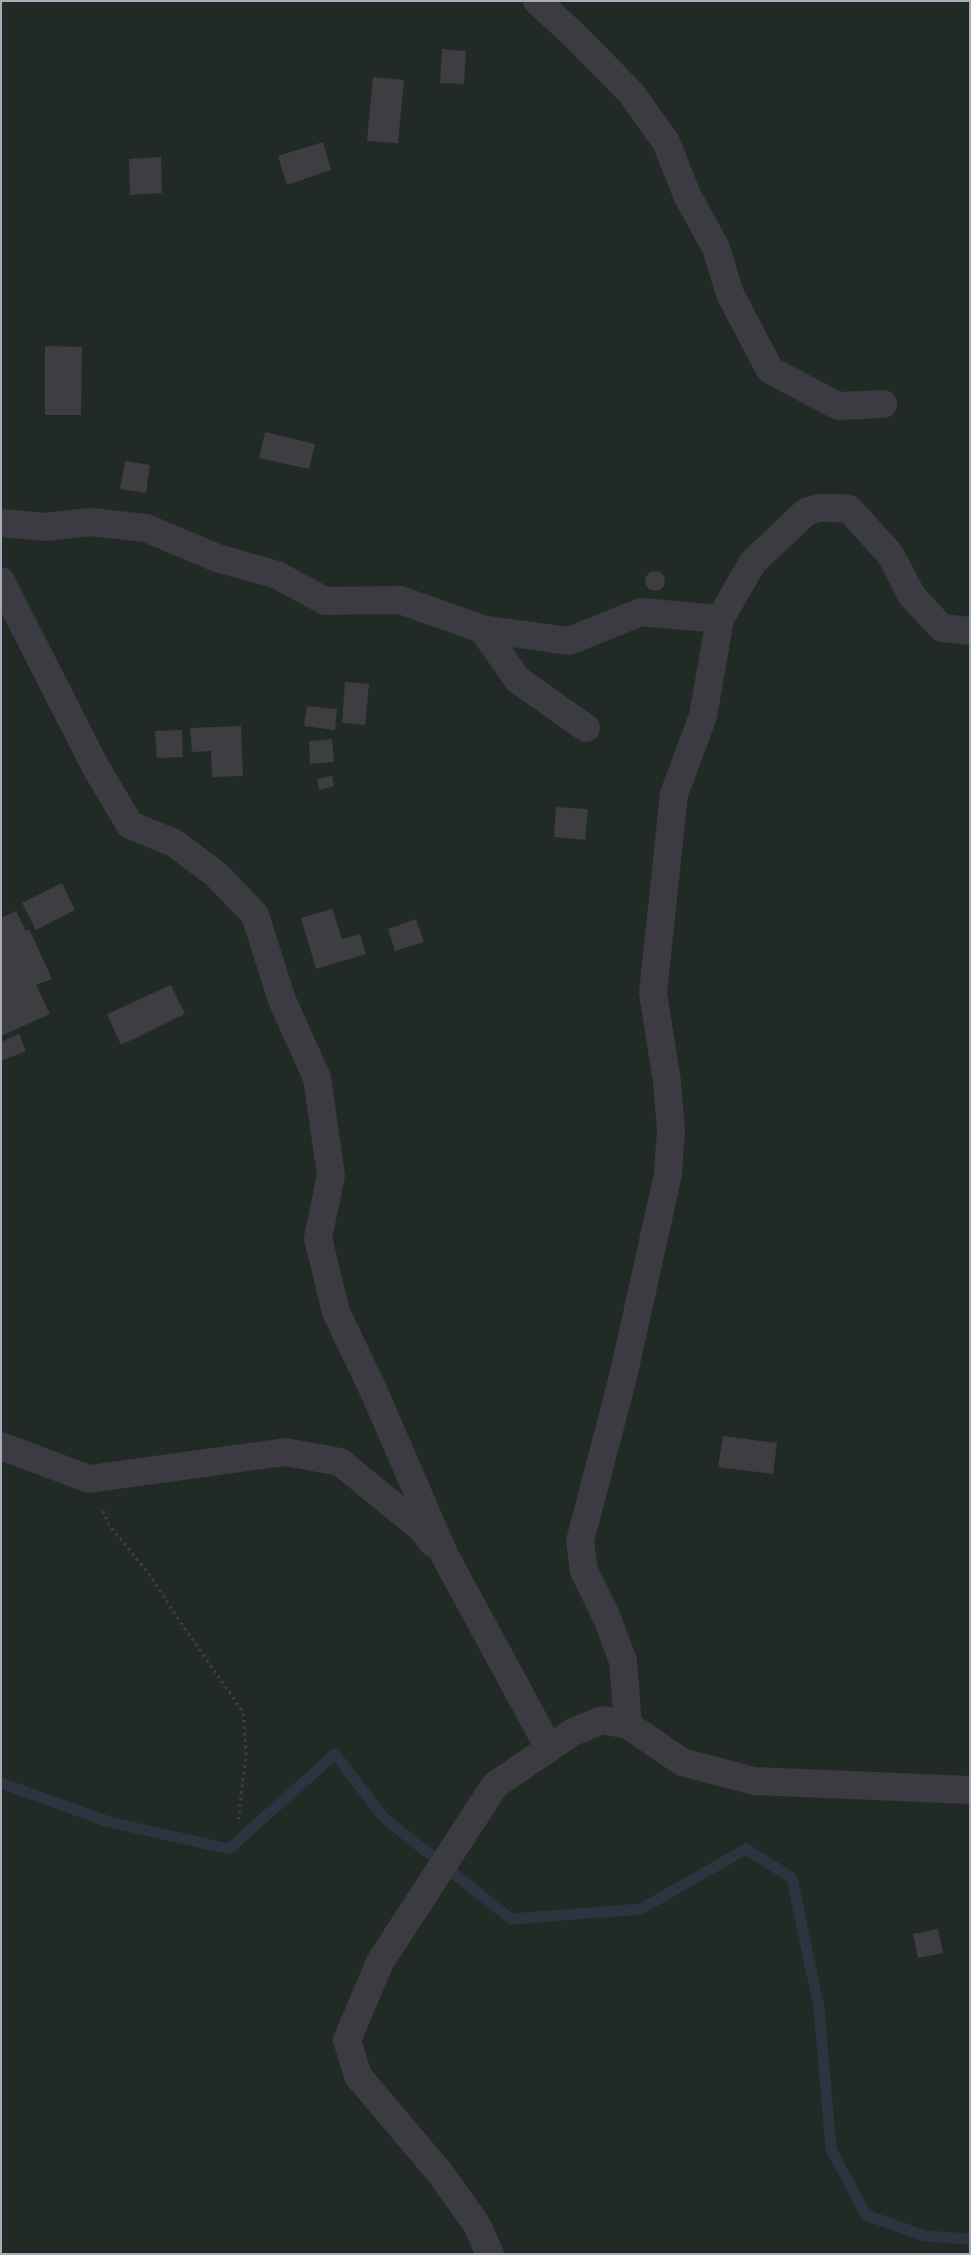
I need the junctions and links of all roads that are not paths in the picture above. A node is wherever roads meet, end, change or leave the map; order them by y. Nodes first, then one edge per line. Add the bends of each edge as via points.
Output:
1 (537, 1) edge
2 (882, 404) dead end
3 (1, 523) edge
4 (1, 581) edge
5 (720, 619) junction
6 (482, 629) junction
7 (970, 631) edge
8 (586, 728) dead end
9 (1, 1446) edge
10 (445, 1556) junction
11 (628, 1725) junction
12 (549, 1748) junction
13 (970, 1790) edge
14 (490, 2254) edge

1 - 2 street via 631,92 666,142 687,195 716,248 730,294 770,370 838,406
3 - 6 street via 44,527 90,522 146,528 217,558 277,575 325,601 400,600
4 - 10 street via 95,766 130,826 174,843 217,875 255,915 282,1000 317,1078 331,1175 318,1238 336,1312
5 - 6 street via 641,612 569,641
5 - 7 street via 753,562 806,512 837,508 850,510 890,554 912,596 942,628
5 - 11 street via 703,716 674,794 653,993 671,1129 668,1174 623,1377 580,1540 584,1571 623,1661
6 - 8 street via 518,680
9 - 10 street via 89,1479 285,1452 340,1462 422,1529
10 - 12 street
11 - 12 street via 602,1720 573,1732
11 - 13 street via 682,1762 754,1781
12 - 14 street via 494,1786 380,1962 347,2040 358,2076 440,2173 477,2225

